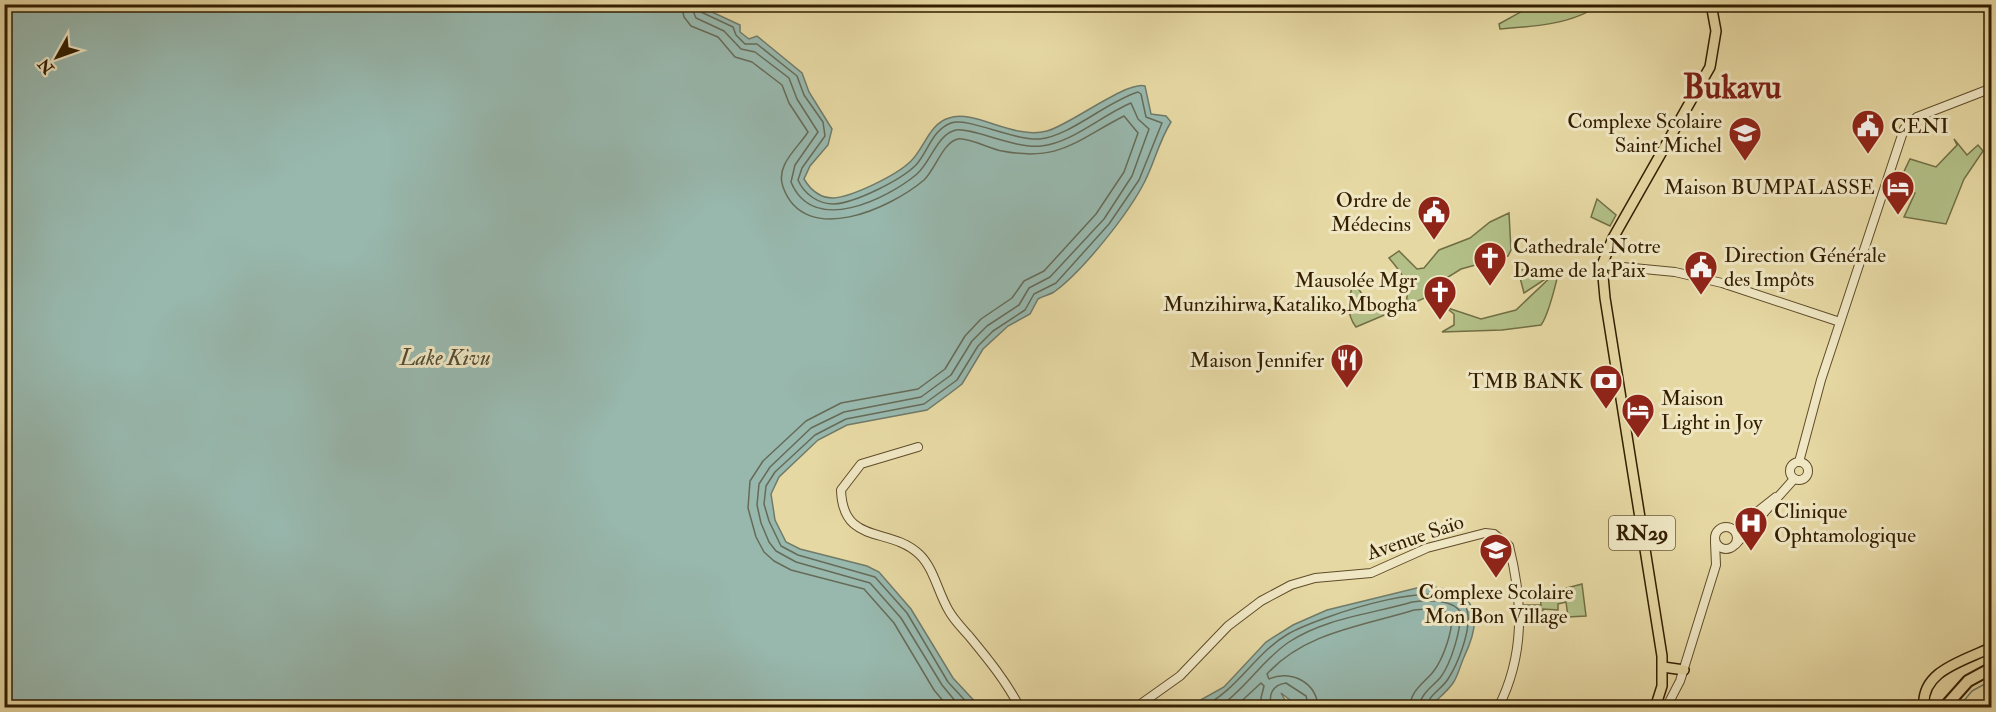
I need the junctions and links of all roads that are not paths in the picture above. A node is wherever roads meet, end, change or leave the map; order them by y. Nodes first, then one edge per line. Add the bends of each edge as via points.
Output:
1 (1711, 4) edge
2 (1992, 88) edge
3 (1602, 265) junction
4 (1840, 322) junction
5 (918, 447) dead end
6 (1799, 462) junction
7 (1794, 478) junction
8 (1776, 497) junction
9 (1734, 530) junction
10 (1715, 542) junction
11 (1734, 546) junction
12 (1716, 565) junction
13 (1992, 646) edge
14 (1663, 667) junction
15 (1992, 668) edge
16 (1684, 670) junction
17 (1020, 708) edge
18 (1135, 708) edge
19 (1498, 708) edge
20 (1655, 708) edge
21 (1666, 708) edge
22 (1924, 708) edge
23 (1944, 708) edge

1 - 3 main road, RN29 via 1716,31 1710,67 1613,238
2 - 4 street via 1917,117 1904,129
3 - 4 street via 1676,272 1722,283
3 - 14 main road, RN29
4 - 6 street
5 - 17 street via 861,464 841,490 844,513 863,531 905,544 920,555 949,612 1008,684
6 - 7 street via 1791,468
6 - 7 street via 1808,469 1808,475 1803,480
7 - 8 street
8 - 9 street
8 - 11 street
9 - 10 street via 1720,529
9 - 11 street via 1738,538
10 - 11 street via 1723,549
10 - 12 street
11 - 12 street
12 - 16 street
13 - 22 main road via 1932,677 1924,693
14 - 16 main road
14 - 20 main road, RN29
15 - 23 highway via 1968,681
16 - 21 street
18 - 19 street, Avenue Saïo via 1180,676 1228,626 1291,585 1315,578 1371,573 1427,548 1485,533 1494,534 1509,546 1519,603 1518,657

